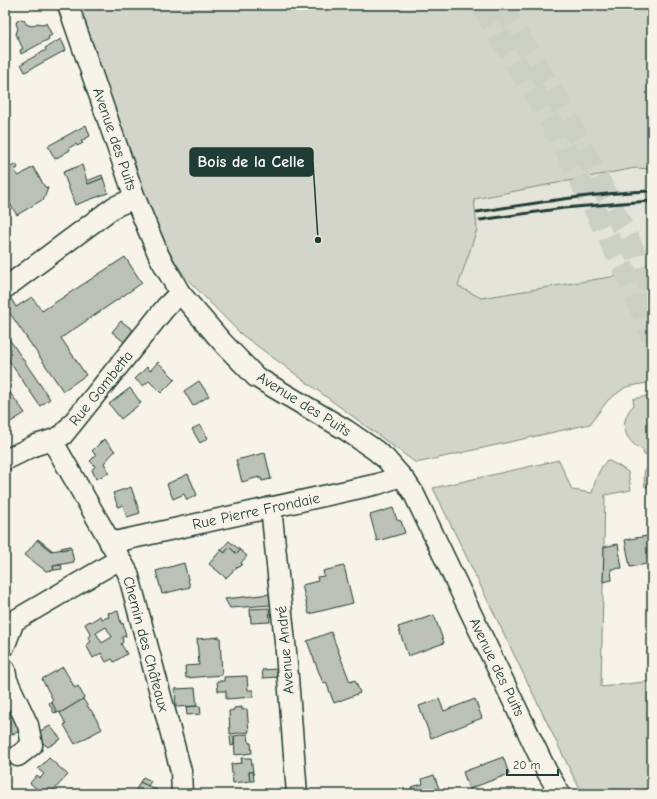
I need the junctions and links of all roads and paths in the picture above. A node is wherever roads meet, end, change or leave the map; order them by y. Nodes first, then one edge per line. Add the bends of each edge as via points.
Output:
1 (68, 5) edge
2 (136, 198) junction
3 (5, 288) edge
4 (180, 293) junction
5 (52, 440) junction
6 (5, 460) edge
7 (401, 476) junction
8 (271, 507) junction
9 (115, 551) junction
10 (5, 645) edge
11 (5, 670) edge
12 (18, 756) dead end
13 (182, 794) edge
14 (297, 794) edge
15 (560, 794) edge

1 - 2 street, Avenue des Puits
2 - 3 street via 114,207
2 - 4 street, Avenue des Puits via 160,256
4 - 5 street, Rue Gambetta via 63,435
4 - 7 street, Avenue des Puits via 256,377 346,430 386,459
5 - 6 street, Rue Gambetta
5 - 9 street, Chemin des Châteaux
7 - 8 street, Rue Pierre Frondaie via 378,484
7 - 15 street, Avenue des Puits via 414,494 546,770
8 - 9 street, Rue Pierre Frondaie
8 - 14 street, Avenue André
9 - 10 street, Rue Pierre Frondaie via 14,621
9 - 13 street, Chemin des Châteaux via 128,573 181,771
11 - 12 street via 28,726 32,745

